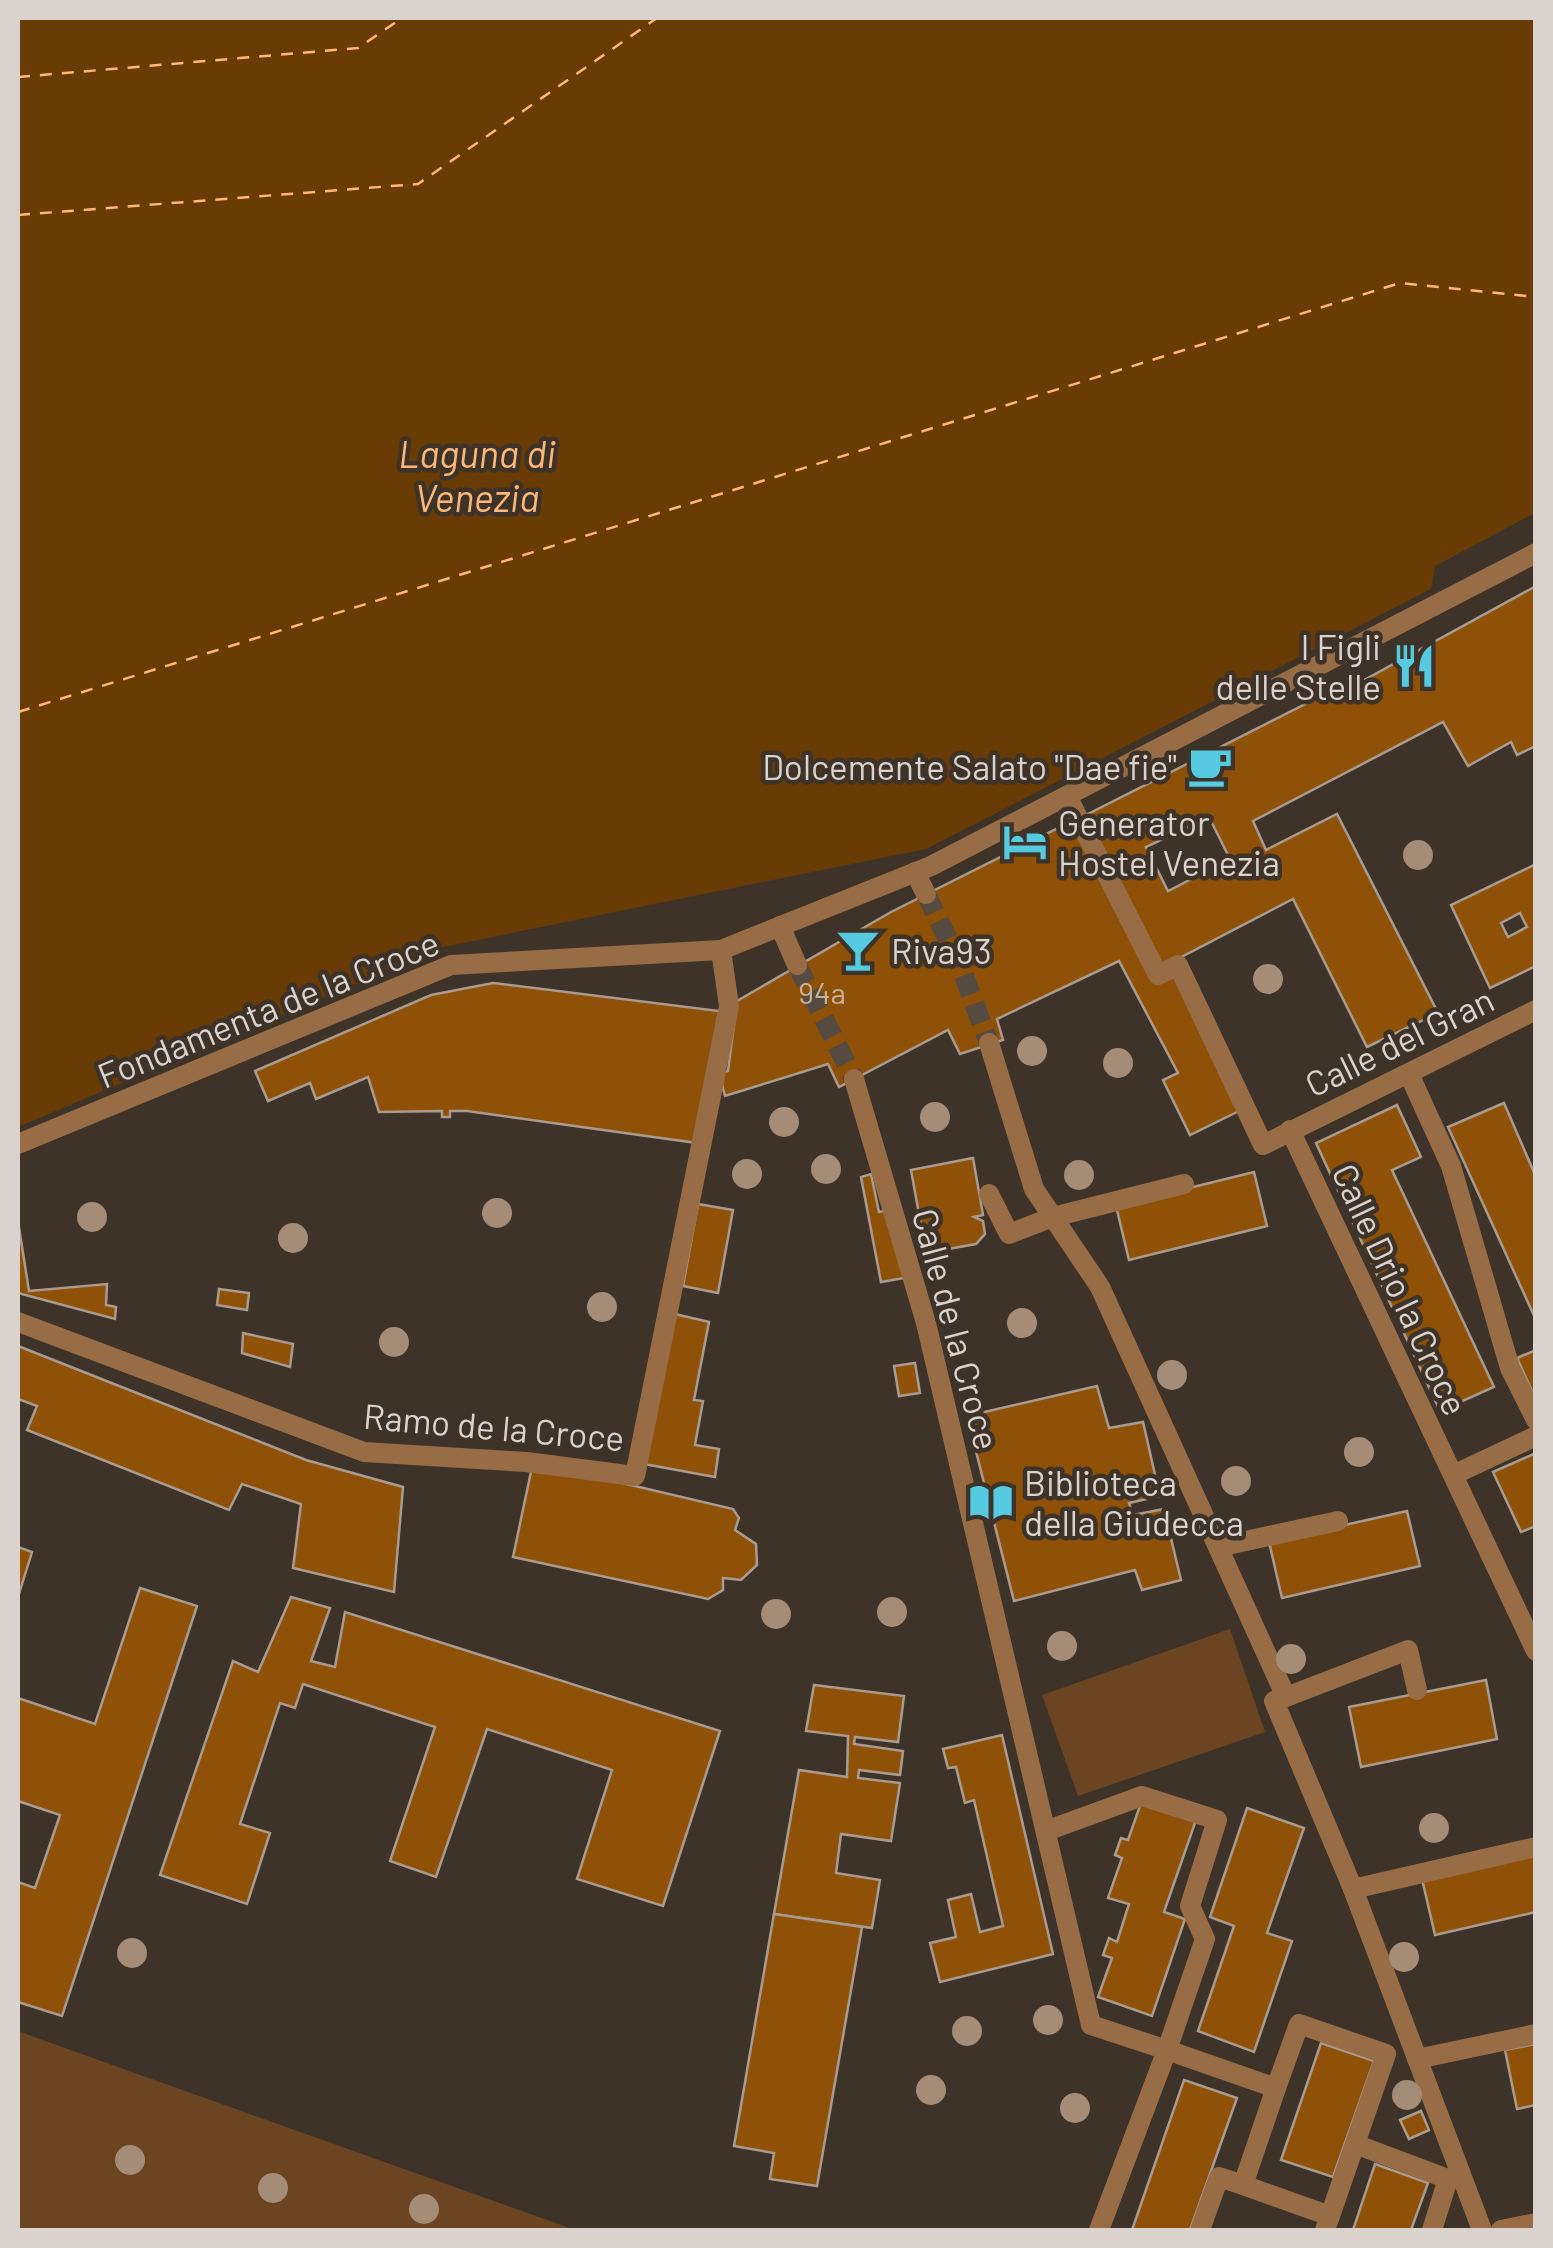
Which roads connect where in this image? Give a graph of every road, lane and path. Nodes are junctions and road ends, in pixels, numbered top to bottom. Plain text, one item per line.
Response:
1 (1536, 553) edge
2 (1066, 796) junction
3 (914, 872) junction
4 (926, 894) tunnel mouth
5 (780, 926) junction
6 (721, 950) junction
7 (797, 965) tunnel mouth
8 (1536, 1010) edge
9 (989, 1044) tunnel mouth
10 (1409, 1074) junction
11 (854, 1080) tunnel mouth
12 (1290, 1130) junction
13 (18, 1144) edge
14 (1184, 1184) dead end
15 (989, 1194) dead end
16 (1053, 1216) junction
17 (18, 1322) edge
18 (1536, 1420) edge
19 (1536, 1436) edge
20 (1453, 1474) junction
21 (1338, 1521) dead end
22 (1218, 1547) junction
23 (1536, 1651) edge
24 (1417, 1690) dead end
25 (1286, 1697) junction
26 (1046, 1831) junction
27 (1536, 1847) edge
28 (1353, 1889) junction
29 (1536, 2034) edge
30 (1166, 2050) junction
31 (1417, 2059) junction
32 (1276, 2088) junction
33 (1355, 2144) junction
34 (1242, 2186) junction
35 (1327, 2223) edge
36 (1536, 2223) edge
37 (1099, 2230) edge
38 (1200, 2230) edge
39 (1432, 2230) edge
40 (1482, 2230) edge
41 (1501, 2230) edge

1 - 2 street, Fondamenta de la Croce
2 - 3 street, Fondamenta de la Croce
2 - 12 street
3 - 4 street
3 - 5 street, Fondamenta de la Croce
5 - 6 street, Fondamenta de la Croce
5 - 7 street
6 - 13 street, Fondamenta de la Croce
6 - 17 street, Ramo de la Croce
8 - 10 street, Calle del Gran
9 - 16 street
10 - 12 street, Calle del Gran
10 - 18 street
11 - 26 street, Calle de la Croce
12 - 20 street, Calle Drio la Croce
14 - 16 street
15 - 16 street
16 - 22 street
19 - 20 street
20 - 23 street, Calle Drio la Croce
21 - 22 street
22 - 25 street
24 - 25 street
25 - 28 street
26 - 30 street, Calle de la Croce
26 - 30 street
27 - 28 street
28 - 31 street
29 - 31 street
30 - 32 street, Calle de la Croce
30 - 37 street
31 - 40 street
32 - 33 street
32 - 34 street
33 - 35 street
33 - 39 street
34 - 35 street
34 - 38 street
36 - 41 street

